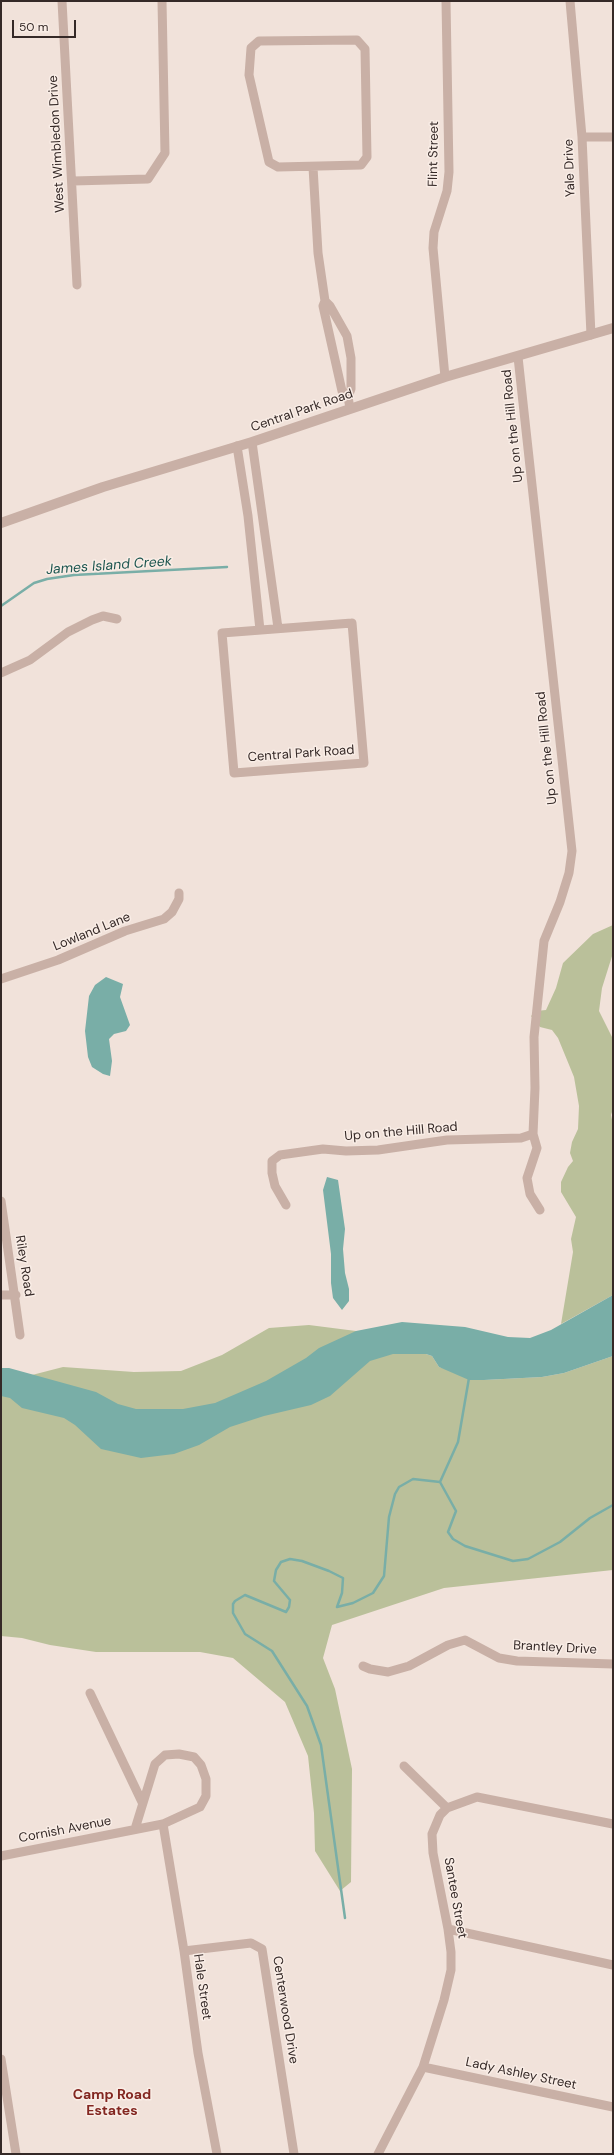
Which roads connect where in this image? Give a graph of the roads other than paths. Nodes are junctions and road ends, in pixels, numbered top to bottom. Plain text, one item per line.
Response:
1 (62, 1) edge
2 (162, 1) edge
3 (446, 1) edge
4 (570, 1) edge
5 (582, 137) junction
6 (613, 137) edge
7 (313, 167) junction
8 (73, 181) junction
9 (77, 285) dead end
10 (325, 301) junction
11 (613, 328) edge
12 (591, 335) junction
13 (518, 356) junction
14 (445, 377) junction
15 (348, 397) junction
16 (350, 408) junction
17 (252, 442) junction
18 (237, 446) junction
19 (1, 523) edge
20 (118, 619) dead end
21 (278, 628) junction
22 (260, 630) junction
23 (1, 673) edge
24 (179, 893) dead end
25 (1, 980) edge
26 (533, 1134) junction
27 (1, 1201) edge
28 (286, 1205) dead end
29 (540, 1210) dead end
30 (1, 1295) edge
31 (16, 1295) junction
32 (20, 1335) dead end
33 (613, 1664) edge
34 (363, 1666) dead end
35 (90, 1692) dead end
36 (404, 1766) dead end
37 (142, 1802) junction
38 (447, 1808) junction
39 (162, 1824) junction
40 (613, 1824) edge
41 (135, 1829) junction
42 (1, 1856) edge
43 (448, 1929) junction
44 (184, 1951) junction
45 (613, 1965) edge
46 (1, 2059) edge
47 (423, 2067) junction
48 (613, 2107) edge
49 (16, 2154) edge
50 (217, 2154) edge
51 (294, 2154) edge
52 (378, 2154) edge

1 - 8 street, West Wimbledon Drive
2 - 8 street
3 - 14 street, Flint Street
4 - 5 street, Yale Drive
5 - 6 street
5 - 12 street, Yale Drive
7 - 7 street
7 - 10 street
8 - 9 street, West Wimbledon Drive
10 - 15 street
10 - 15 street
11 - 12 street, Central Park Road
12 - 13 street, Central Park Road
13 - 14 street, Central Park Road
13 - 26 street, Up on the Hill Road
14 - 16 street, Central Park Road
15 - 16 street
16 - 17 street, Central Park Road
17 - 18 street, Central Park Road
17 - 21 street
18 - 19 street, Central Park Road
18 - 22 street
20 - 23 street
21 - 22 street, Central Park Road
21 - 22 street, Central Park Road
24 - 25 street, Lowland Lane
26 - 28 street, Up on the Hill Road
26 - 29 street, Up on the Hill Road
27 - 31 street, Riley Road
30 - 31 street
31 - 32 street, Riley Road
33 - 34 street, Brantley Drive
35 - 37 street
36 - 38 street
37 - 39 street, Cornish Avenue
37 - 41 street, Cornish Avenue
38 - 40 street
38 - 43 street, Santee Street
39 - 41 street, Cornish Avenue
39 - 44 street, Hale Street
41 - 42 street, Cornish Avenue
43 - 45 street
43 - 47 street, Santee Street
44 - 50 street, Hale Street
44 - 51 street, Centerwood Drive
46 - 49 street
47 - 48 street, Lady Ashley Street
47 - 52 street, Santee Street

